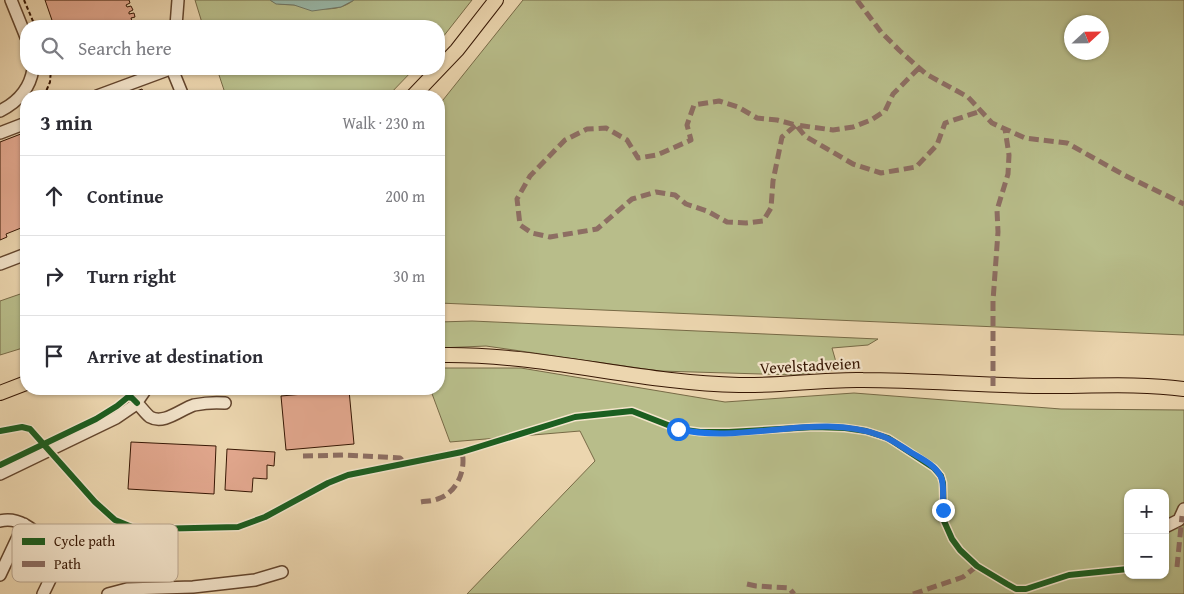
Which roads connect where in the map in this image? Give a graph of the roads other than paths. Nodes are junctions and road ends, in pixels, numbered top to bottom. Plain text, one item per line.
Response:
1 (11, 0) edge
2 (178, 0) edge
3 (496, 0) edge
4 (176, 20) edge
5 (20, 22) edge
6 (445, 63) edge
7 (32, 75) edge
8 (155, 75) edge
9 (173, 75) edge
10 (433, 75) edge
11 (25, 90) edge
12 (113, 90) edge
13 (180, 90) edge
14 (419, 90) edge
15 (20, 97) edge
16 (0, 110) edge
17 (20, 125) edge
18 (0, 133) edge
19 (20, 256) edge
20 (0, 264) edge
21 (445, 355) edge
22 (20, 385) edge
23 (1184, 389) edge
24 (0, 393) edge
25 (142, 395) edge
26 (137, 403) junction
27 (225, 403) dead end
28 (0, 474) edge
29 (1184, 509) edge
30 (0, 521) edge
31 (24, 524) edge
32 (1169, 525) edge
33 (12, 550) edge
34 (282, 572) dead end
35 (0, 575) edge
36 (49, 582) edge
37 (43, 594) edge
38 (108, 594) edge

1 - 5 street
2 - 4 street
3 - 6 main road
7 - 11 street
8 - 12 street
9 - 13 street
10 - 14 main road
15 - 16 street
17 - 18 street
19 - 20 street
21 - 23 main road, Vevelstadveien
22 - 24 main road
25 - 26 street
26 - 27 street
26 - 28 street
29 - 32 street
30 - 31 street
33 - 35 street
34 - 38 street
36 - 37 street

